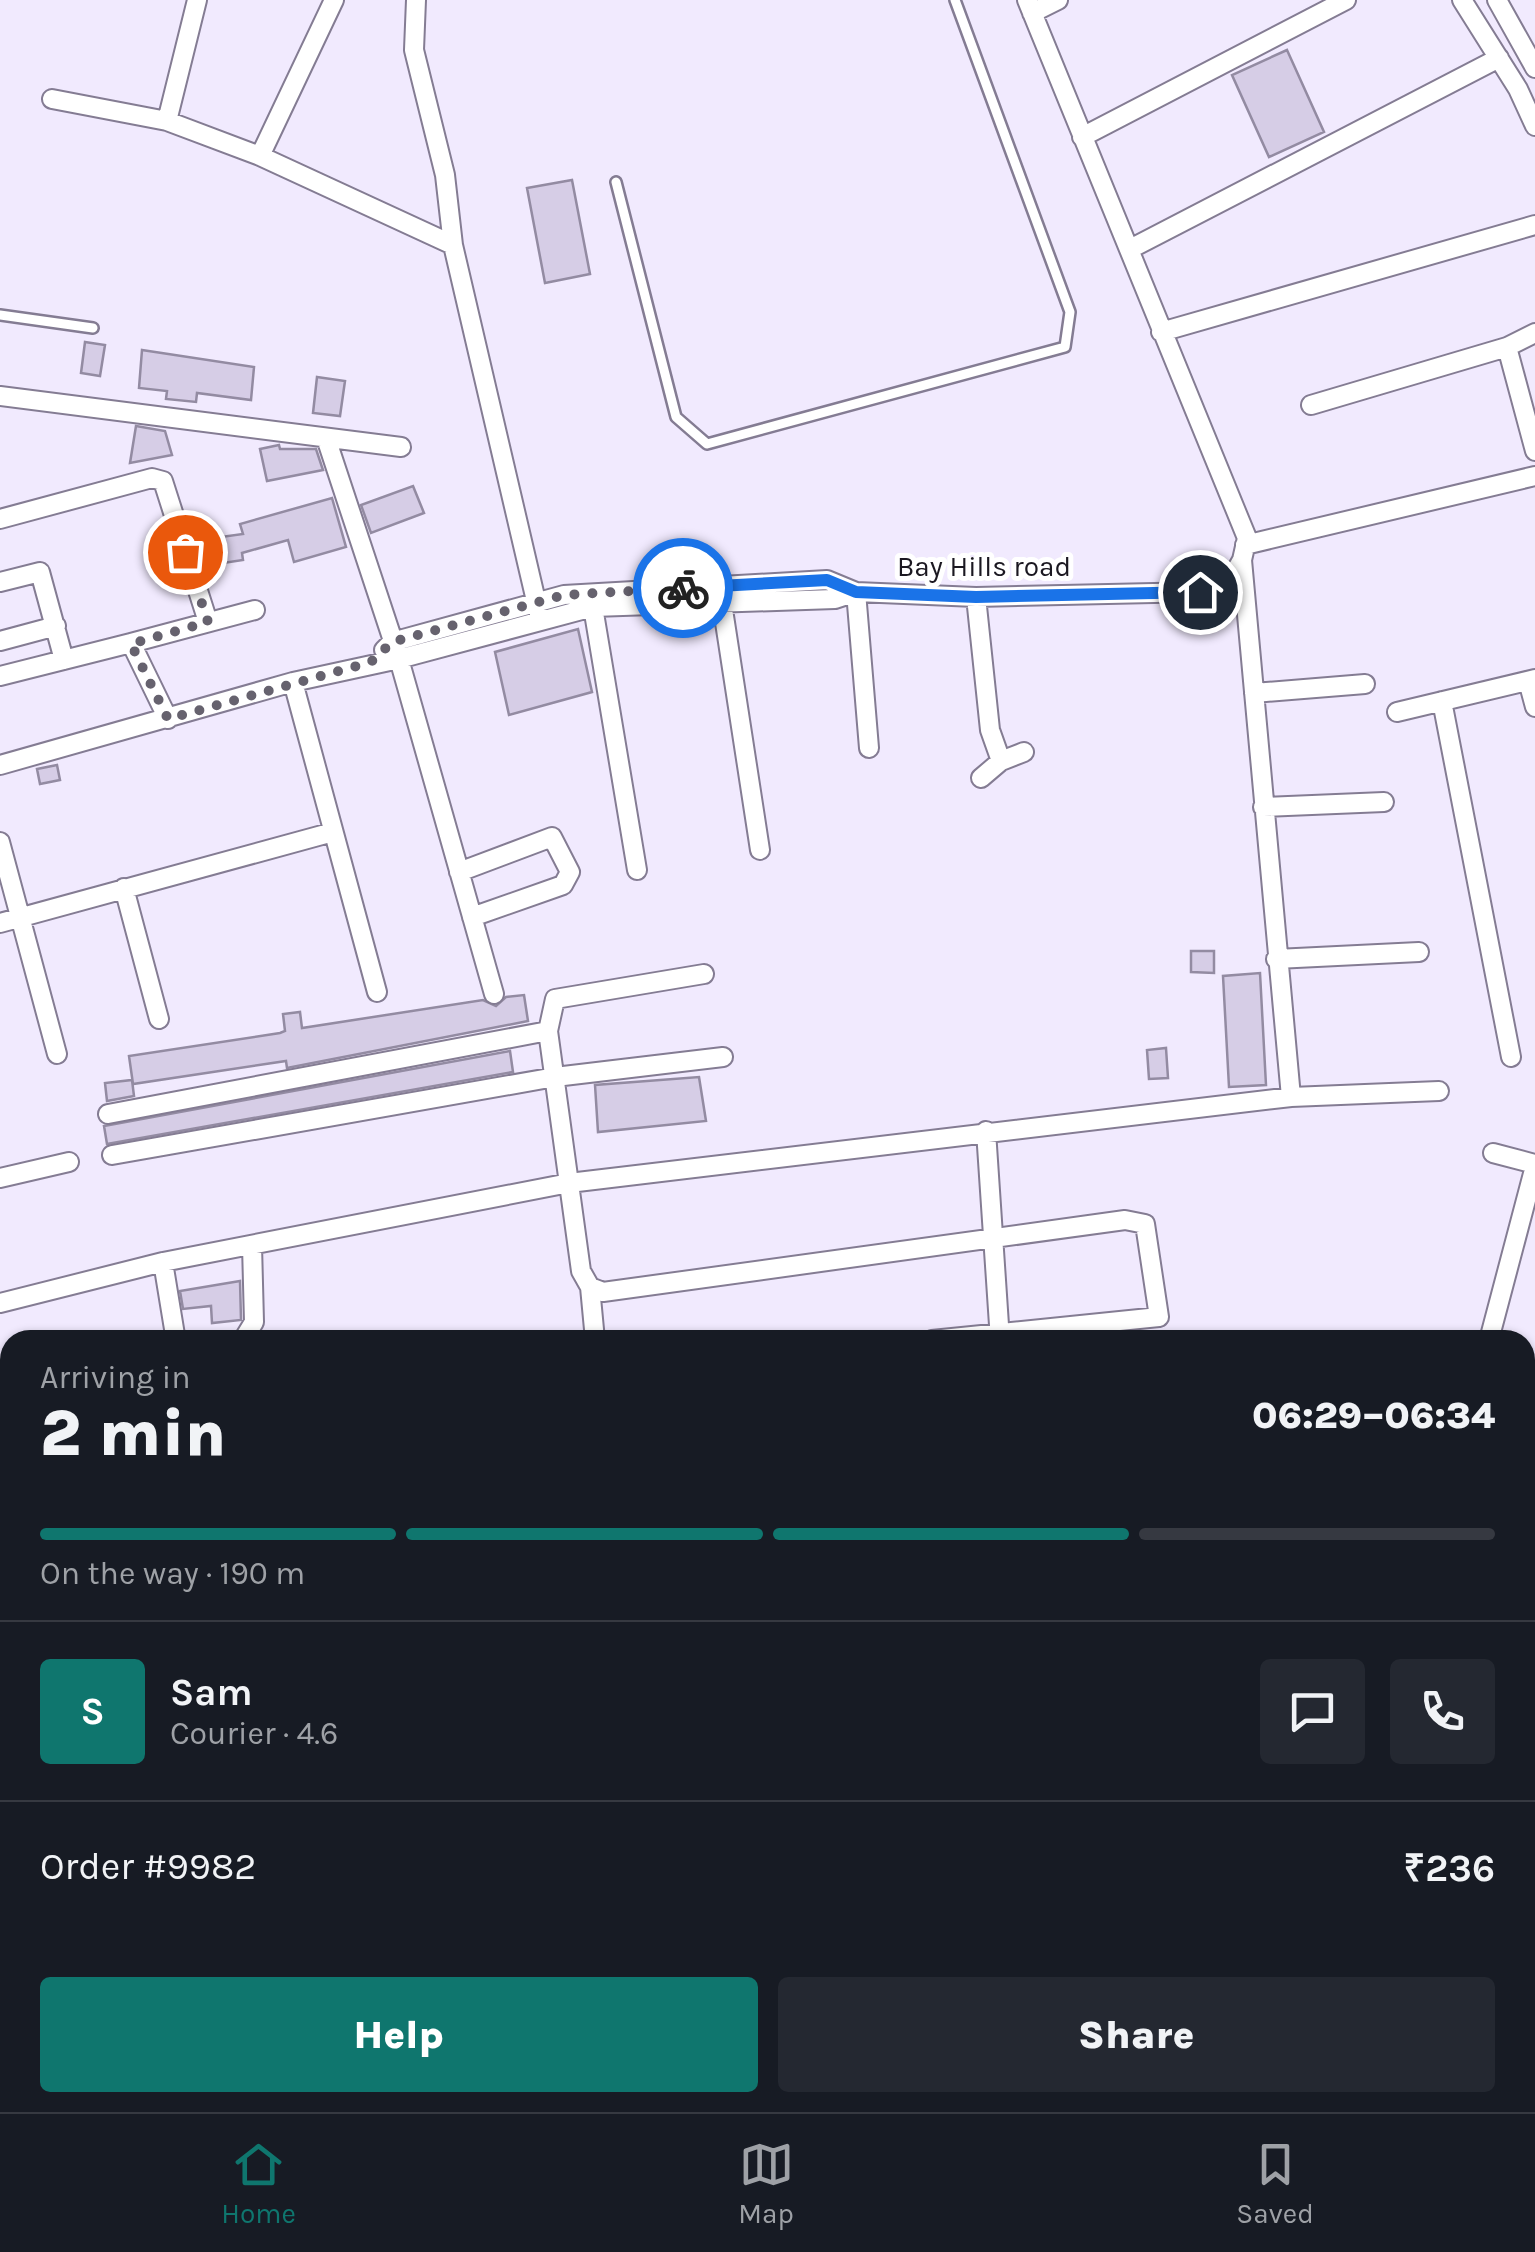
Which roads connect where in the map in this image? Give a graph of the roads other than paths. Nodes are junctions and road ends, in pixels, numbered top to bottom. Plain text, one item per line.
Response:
1 (197, 0) edge
2 (334, 0) edge
3 (416, 0) edge
4 (955, 0) edge
5 (1058, 0) edge
6 (1346, 0) edge
7 (1462, 0) edge
8 (1498, 0) edge
9 (1029, 6) edge
10 (1499, 58) junction
11 (1535, 68) edge
12 (52, 99) dead end
13 (167, 121) junction
14 (1535, 126) edge
15 (1082, 137) junction
16 (260, 156) junction
17 (616, 182) dead end
18 (1535, 226) edge
19 (453, 245) junction
20 (1130, 249) junction
21 (0, 315) edge
22 (93, 328) dead end
23 (1161, 332) junction
24 (1535, 332) edge
25 (1507, 347) junction
26 (0, 396) edge
27 (1311, 405) dead end
28 (326, 438) junction
29 (402, 447) dead end
30 (1535, 451) edge
31 (1535, 476) edge
32 (0, 519) edge
33 (1244, 553) junction
34 (0, 582) edge
35 (856, 592) junction
36 (976, 597) junction
37 (722, 603) junction
38 (592, 606) junction
39 (255, 610) dead end
40 (539, 610) junction
41 (208, 622) junction
42 (56, 626) junction
43 (0, 641) edge
44 (131, 644) junction
45 (396, 651) junction
46 (64, 660) junction
47 (0, 676) edge
48 (1531, 680) edge
49 (293, 682) junction
50 (1366, 684) dead end
51 (1254, 693) junction
52 (1442, 701) junction
53 (1535, 707) edge
54 (1397, 712) dead end
55 (168, 719) junction
56 (869, 748) dead end
57 (1024, 752) dead end
58 (1001, 761) junction
59 (0, 765) edge
60 (981, 778) dead end
61 (1384, 802) dead end
62 (1263, 808) junction
63 (333, 832) junction
64 (0, 842) edge
65 (760, 850) dead end
66 (638, 870) dead end
67 (459, 872) junction
68 (124, 888) junction
69 (472, 916) junction
70 (22, 917) junction
71 (0, 923) edge
72 (1419, 952) dead end
73 (1276, 958) junction
74 (704, 974) dead end
75 (377, 992) dead end
76 (494, 994) dead end
77 (158, 1019) dead end
78 (548, 1031) junction
79 (58, 1054) dead end
80 (724, 1057) dead end
81 (1512, 1058) dead end
82 (554, 1077) junction
83 (1439, 1091) dead end
84 (1291, 1097) junction
85 (108, 1114) dead end
86 (986, 1131) junction
87 (1493, 1154) dead end
88 (112, 1155) dead end
89 (69, 1162) dead end
90 (1535, 1165) edge
91 (0, 1178) edge
92 (568, 1183) junction
93 (996, 1237) junction
94 (252, 1245) junction
95 (163, 1262) junction
96 (590, 1287) junction
97 (0, 1303) edge
98 (174, 1330) edge
99 (249, 1330) edge
100 (594, 1330) edge
101 (1000, 1330) edge
102 (1050, 1330) edge
103 (1492, 1330) edge

1 - 13 street
2 - 16 street
3 - 19 street
4 - 17 lane
5 - 9 street
6 - 15 street
7 - 10 street
8 - 11 street
9 - 15 street
10 - 14 street
10 - 20 street
12 - 13 street
13 - 16 street
15 - 20 street
16 - 19 street
18 - 23 street
19 - 40 street
20 - 23 street
21 - 22 lane
23 - 33 street
24 - 25 street
25 - 27 street
25 - 30 street
26 - 28 street
28 - 29 street
28 - 45 street
31 - 33 street
32 - 41 street
33 - 36 street, Bay Hills road
33 - 51 street
34 - 42 street
35 - 36 street, Bay Hills road
35 - 37 street, Bay Hills road
35 - 40 street
35 - 56 street
36 - 58 street
37 - 38 street, Bay Hills road
37 - 65 street
38 - 40 street, Bay Hills road
38 - 66 street
39 - 41 street
40 - 45 street
41 - 44 street
42 - 43 street
42 - 46 street
44 - 46 street
44 - 55 street
45 - 49 street
45 - 67 street
46 - 47 street
48 - 52 street
48 - 53 street
49 - 55 street
49 - 63 street
50 - 51 street
51 - 62 street
52 - 54 street
52 - 81 street
55 - 59 street
57 - 58 street
58 - 60 street
61 - 62 street
62 - 73 street
63 - 68 street
63 - 75 street
64 - 70 street
67 - 69 street
67 - 69 street
68 - 70 street
68 - 77 street
69 - 76 street
70 - 71 street
70 - 79 street
72 - 73 street
73 - 84 street
74 - 78 street
78 - 82 street
78 - 85 street
80 - 82 street
82 - 88 street
82 - 92 street
83 - 84 street
84 - 86 street
86 - 92 street
86 - 93 street
87 - 90 street
89 - 91 street
90 - 103 street
92 - 94 street
92 - 96 street
93 - 96 street
93 - 101 street
93 - 102 street
94 - 95 street
94 - 99 street
95 - 97 street
95 - 98 street
96 - 100 street

